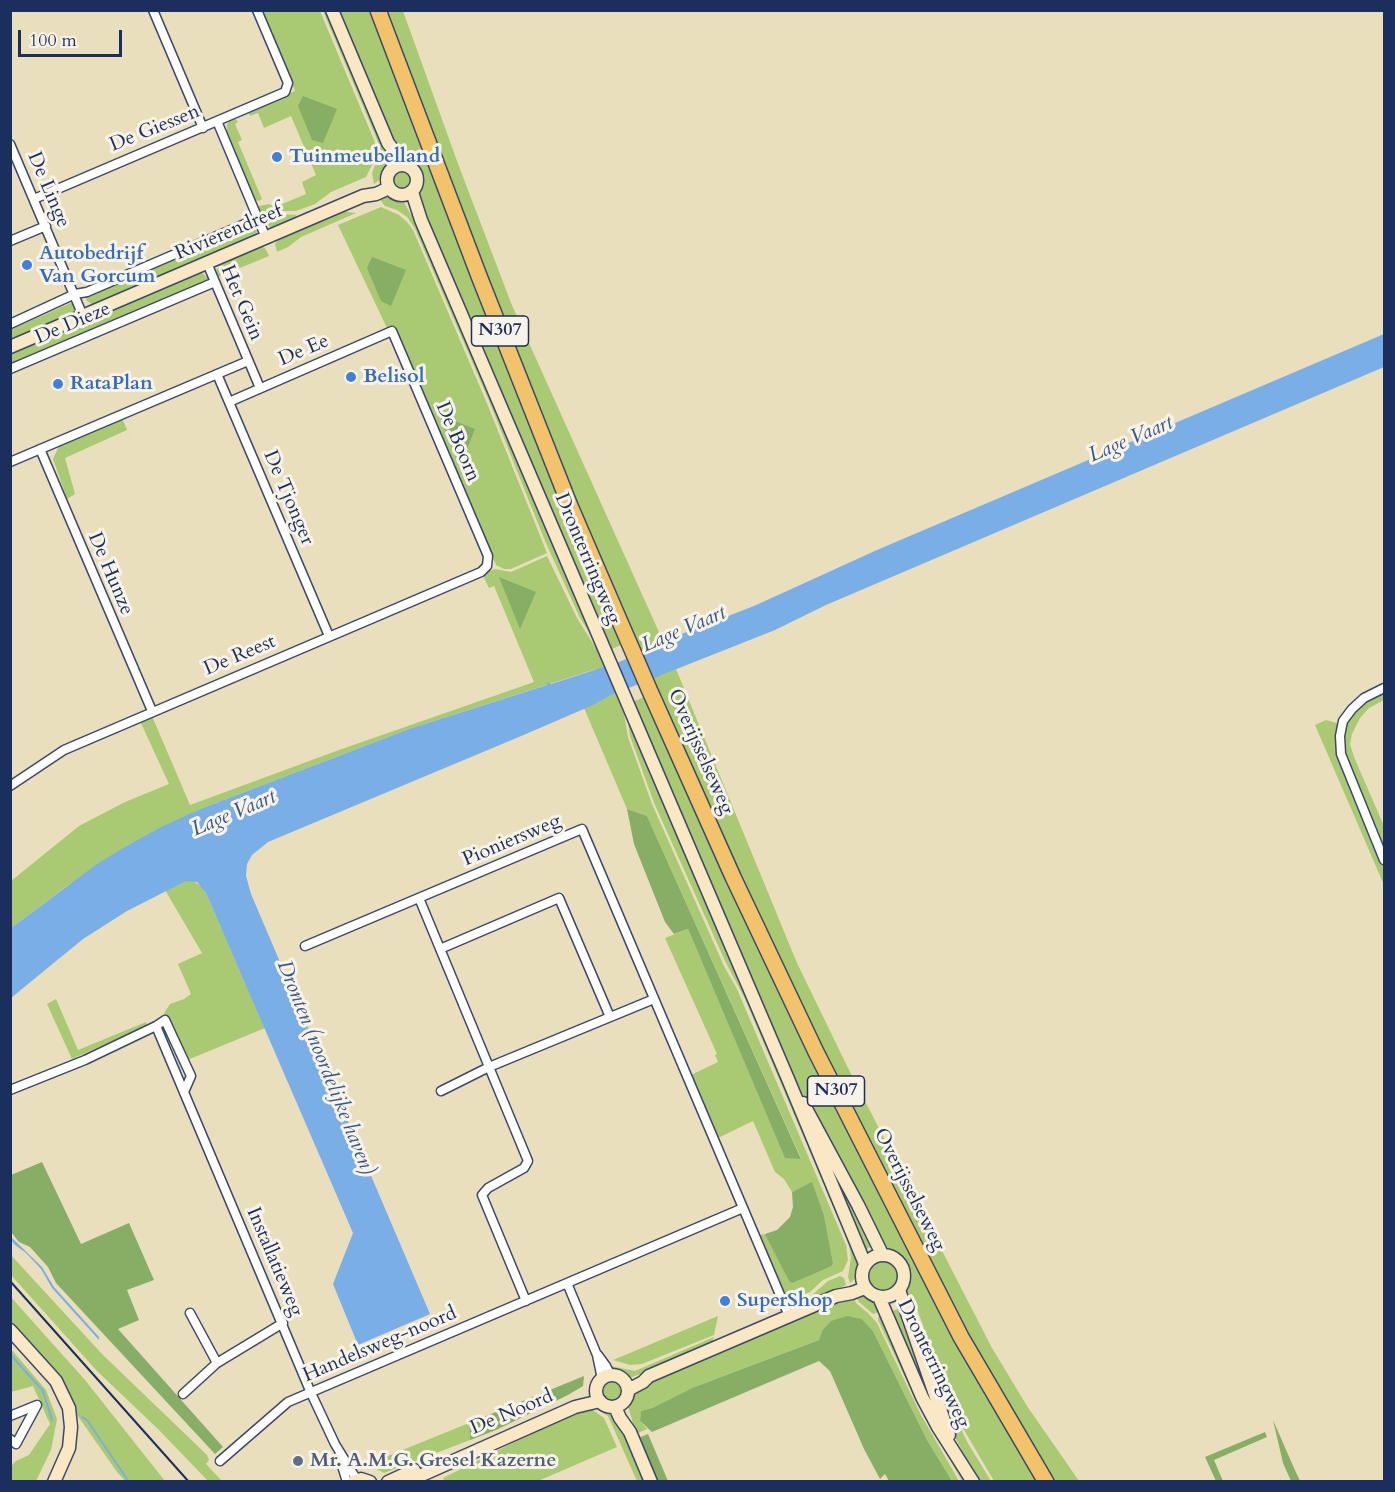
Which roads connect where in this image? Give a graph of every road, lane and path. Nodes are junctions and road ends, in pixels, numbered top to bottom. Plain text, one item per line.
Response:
1 (153, 10) edge
2 (257, 10) edge
3 (332, 10) edge
4 (378, 10) edge
5 (217, 122) junction
6 (203, 128) junction
7 (10, 144) edge
8 (397, 166) junction
9 (388, 185) junction
10 (409, 194) junction
11 (34, 199) junction
12 (258, 221) junction
13 (46, 226) junction
14 (266, 238) junction
15 (10, 241) edge
16 (207, 263) junction
17 (215, 282) junction
18 (75, 294) junction
19 (83, 316) junction
20 (10, 324) edge
21 (392, 332) joint
22 (10, 347) edge
23 (248, 361) junction
24 (10, 369) edge
25 (217, 374) junction
26 (260, 388) junction
27 (229, 402) junction
28 (40, 449) junction
29 (10, 462) edge
30 (487, 566) joint
31 (328, 636) junction
32 (1384, 688) edge
33 (152, 711) junction
34 (10, 786) edge
35 (1384, 860) edge
36 (418, 898) junction
37 (305, 946) dead end
38 (440, 949) junction
39 (654, 999) junction
40 (610, 1017) junction
41 (156, 1026) junction
42 (489, 1067) junction
43 (788, 1079) junction
44 (10, 1090) edge
45 (441, 1091) dead end
46 (184, 1092) junction
47 (743, 1208) junction
48 (882, 1254) junction
49 (865, 1264) junction
50 (567, 1283) junction
51 (863, 1284) junction
52 (898, 1290) junction
53 (879, 1297) junction
54 (526, 1301) junction
55 (190, 1313) dead end
56 (789, 1316) junction
57 (283, 1323) junction
58 (10, 1330) edge
59 (218, 1363) junction
60 (606, 1377) junction
61 (627, 1386) junction
62 (311, 1393) junction
63 (183, 1394) dead end
64 (598, 1397) junction
65 (619, 1405) junction
66 (10, 1416) edge
67 (10, 1439) edge
68 (953, 1448) junction
69 (464, 1455) junction
70 (220, 1461) dead end
71 (353, 1481) edge
72 (54, 1482) edge
73 (370, 1482) edge
74 (388, 1482) edge
75 (406, 1482) edge
76 (651, 1482) edge
77 (973, 1482) edge
78 (1046, 1482) edge

1 - 6 street
2 - 5 street, De Giessen
3 - 8 main road
4 - 78 highway, Overijsselseweg / N307
5 - 6 street, De Giessen
5 - 12 street
6 - 11 street, De Giessen
7 - 11 street, De Linge
8 - 9 main road
8 - 10 main road
9 - 10 main road
9 - 14 main road, Rivierendreef
10 - 43 main road, Dronterringweg
11 - 13 street, De Linge
12 - 14 street
12 - 18 street
13 - 15 street
13 - 18 street, De Linge
14 - 16 main road, Rivierendreef
16 - 17 street, Het Gein
16 - 19 main road, Rivierendreef
17 - 23 street, Het Gein
17 - 24 street, De Dieze
18 - 19 street, De Linge
18 - 20 street
19 - 22 main road, Rivierendreef
21 - 26 street, De Ee
21 - 30 street, De Boorn
23 - 25 street
23 - 26 street, Het Gein
25 - 27 street, De Tjonger
25 - 28 street
26 - 27 street, De Ee
27 - 31 street, De Tjonger
28 - 29 street
28 - 33 street, De Hunze
30 - 31 street, De Reest
31 - 33 street, De Reest
32 - 35 street
33 - 34 street, De Reest
36 - 37 street, Pioniersweg
36 - 38 street
36 - 39 street, Pioniersweg
38 - 40 street
38 - 42 street
39 - 40 street
39 - 47 street, Pioniersweg
40 - 42 street
41 - 44 street
41 - 46 street, Installatieweg
41 - 46 street, Installatieweg
42 - 45 street
42 - 54 street
43 - 48 main road, Dronterringweg
43 - 49 main road, Dronterringweg
46 - 57 street, Installatieweg
47 - 50 street, Handelsweg-noord
47 - 56 street, Pioniersweg
48 - 49 main road
48 - 52 main road
49 - 51 main road
50 - 54 street, Handelsweg-noord
50 - 60 street
51 - 53 main road
51 - 56 main road
52 - 53 main road
52 - 68 main road, Dronterringweg
53 - 68 main road, Dronterringweg
54 - 62 street, Handelsweg-noord
55 - 59 street
56 - 61 main road
57 - 59 street
57 - 62 street, Installatieweg
58 - 72 main road
59 - 63 street
60 - 61 main road
60 - 64 main road
61 - 65 main road
62 - 70 street, Handelsweg-noord
62 - 71 street, Installatieweg
64 - 65 main road
64 - 69 main road, De Noord
65 - 76 main road
66 - 67 street
68 - 77 main road, Dronterringweg
69 - 74 main road, De Noord
69 - 75 main road, De Noord
71 - 73 main road

